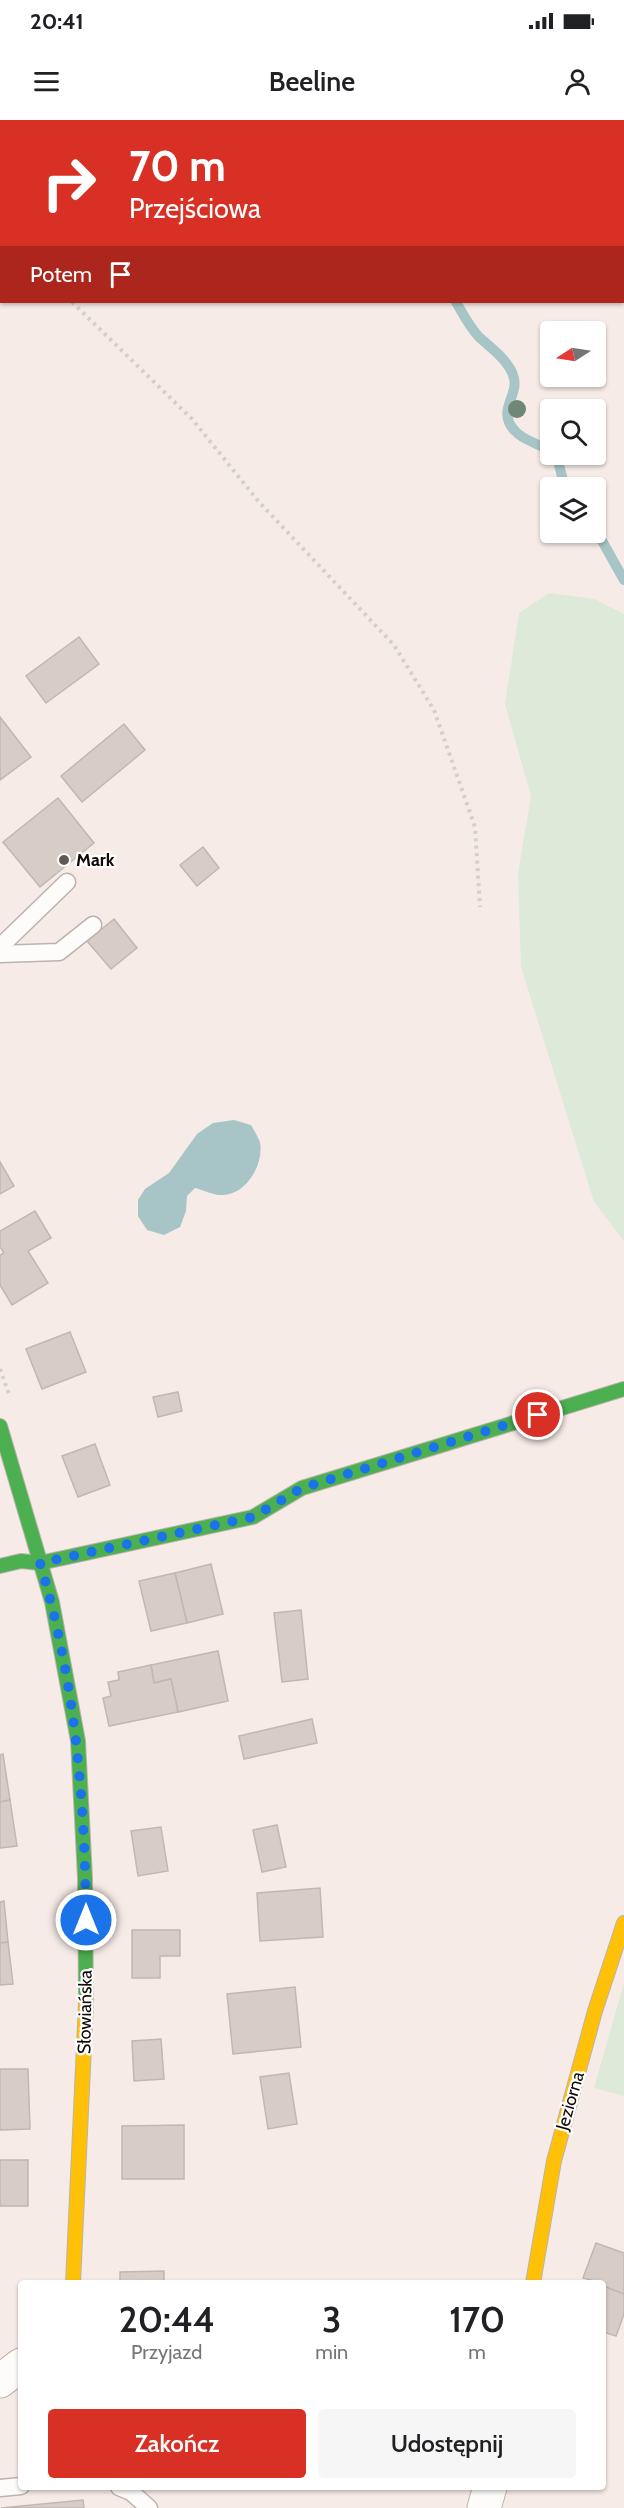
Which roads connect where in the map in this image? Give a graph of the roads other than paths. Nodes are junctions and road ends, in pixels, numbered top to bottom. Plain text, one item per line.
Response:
1 (67, 882) dead end
2 (93, 925) dead end
3 (0, 947) edge
4 (0, 954) edge
5 (624, 1389) edge
6 (0, 1426) edge
7 (40, 1563) junction
8 (0, 1566) edge
9 (624, 1923) edge
10 (73, 2280) edge
11 (534, 2280) edge
12 (18, 2367) edge
13 (0, 2381) edge
14 (18, 2486) edge
15 (0, 2488) edge
16 (126, 2490) edge
17 (489, 2490) edge
18 (149, 2508) edge
19 (484, 2508) edge

1 - 3 lane
2 - 4 lane
5 - 7 street
6 - 7 street, Słowiańska
7 - 8 street
7 - 10 street, Słowiańska
9 - 11 street, Jeziorna
12 - 13 street
14 - 15 lane
16 - 18 lane
17 - 19 street

